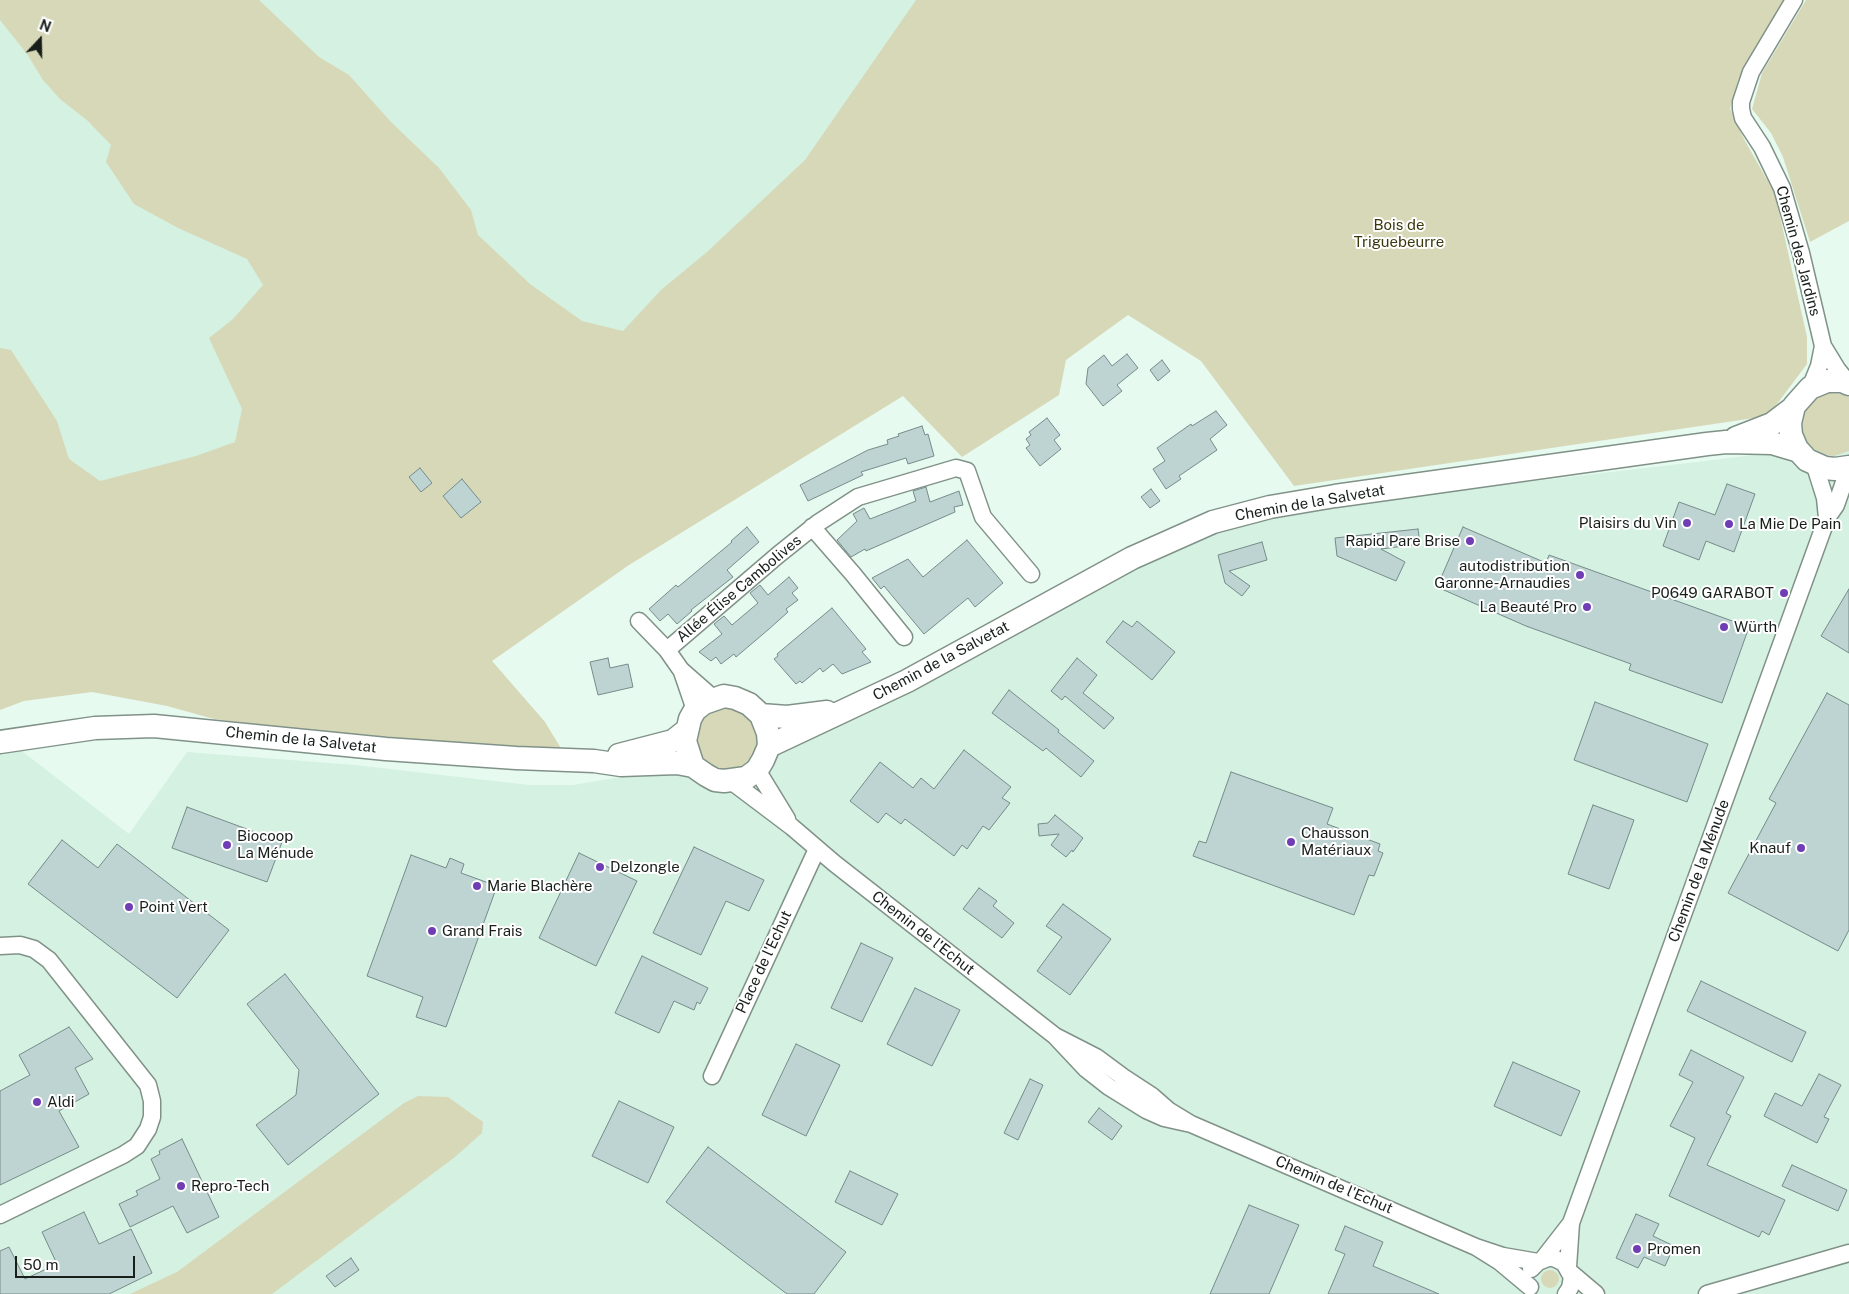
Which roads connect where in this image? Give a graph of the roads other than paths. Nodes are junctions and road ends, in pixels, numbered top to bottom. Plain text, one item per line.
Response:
1 (1794, 0) edge
2 (1823, 346) junction
3 (1849, 384) edge
4 (1810, 388) junction
5 (1793, 408) junction
6 (1726, 442) junction
7 (1806, 458) junction
8 (1849, 467) edge
9 (1849, 472) edge
10 (1827, 518) junction
11 (812, 528) junction
12 (1031, 574) dead end
13 (639, 621) dead end
14 (904, 637) dead end
15 (667, 650) junction
16 (681, 670) junction
17 (714, 699) junction
18 (848, 710) junction
19 (761, 715) junction
20 (691, 720) junction
21 (4, 741) edge
22 (769, 746) junction
23 (594, 760) junction
24 (693, 766) junction
25 (757, 770) junction
26 (731, 781) junction
27 (792, 827) junction
28 (817, 849) junction
29 (0, 946) edge
30 (712, 1076) dead end
31 (0, 1216) edge
32 (1571, 1223) junction
33 (1476, 1247) junction
34 (1849, 1253) edge
35 (1540, 1260) junction
36 (1569, 1269) junction
37 (1532, 1292) edge
38 (1566, 1294) edge
39 (1596, 1294) edge
40 (1707, 1294) edge

1 - 2 street, Chemin des Jardins
2 - 3 street, Chemin des Jardins
2 - 4 street, Chemin des Jardins
3 - 4 main road
4 - 5 main road, Chemin de la Salvetat
5 - 6 main road, Chemin de la Salvetat
5 - 7 main road
6 - 7 main road, Chemin de la Salvetat
6 - 18 main road, Chemin de la Salvetat
7 - 8 main road, Chemin de la Salvetat
7 - 10 street, Chemin de la Ménude
9 - 10 street, Chemin de la Ménude
10 - 32 street, Chemin de la Ménude
11 - 12 street, Allée Élise Cambolives
11 - 14 street, Allée Élise Cambolives
11 - 15 street, Allée Élise Cambolives
13 - 15 street, Allée Élise Cambolives
15 - 16 street, Allée Élise Cambolives
16 - 17 street, Allée Élise Cambolives
16 - 20 street, Allée Élise Cambolives
17 - 19 main road
17 - 20 main road, Chemin de la Salvetat
18 - 19 main road, Chemin de la Salvetat
18 - 22 main road, Chemin de la Salvetat
19 - 22 main road
20 - 23 main road, Chemin de la Salvetat
20 - 24 main road
21 - 23 main road, Chemin de la Salvetat
22 - 25 main road
23 - 24 main road, Chemin de la Salvetat
24 - 26 main road, Chemin de la Salvetat
25 - 26 main road
25 - 27 street, Chemin de l'Echut
26 - 27 street, Chemin de l'Echut
27 - 28 street, Chemin de l'Echut
28 - 30 street, Place de l'Echut
28 - 33 street, Chemin de l'Echut
29 - 31 street
32 - 35 street, Chemin de la Ménude
32 - 36 street, Chemin de la Ménude
33 - 35 street, Chemin de l'Echut
33 - 37 street, Chemin de l'Echut
34 - 40 street
35 - 36 street, Chemin de l'Echut
35 - 37 street, Chemin de la Ménude
36 - 38 street, Chemin de la Ménude
36 - 39 street

